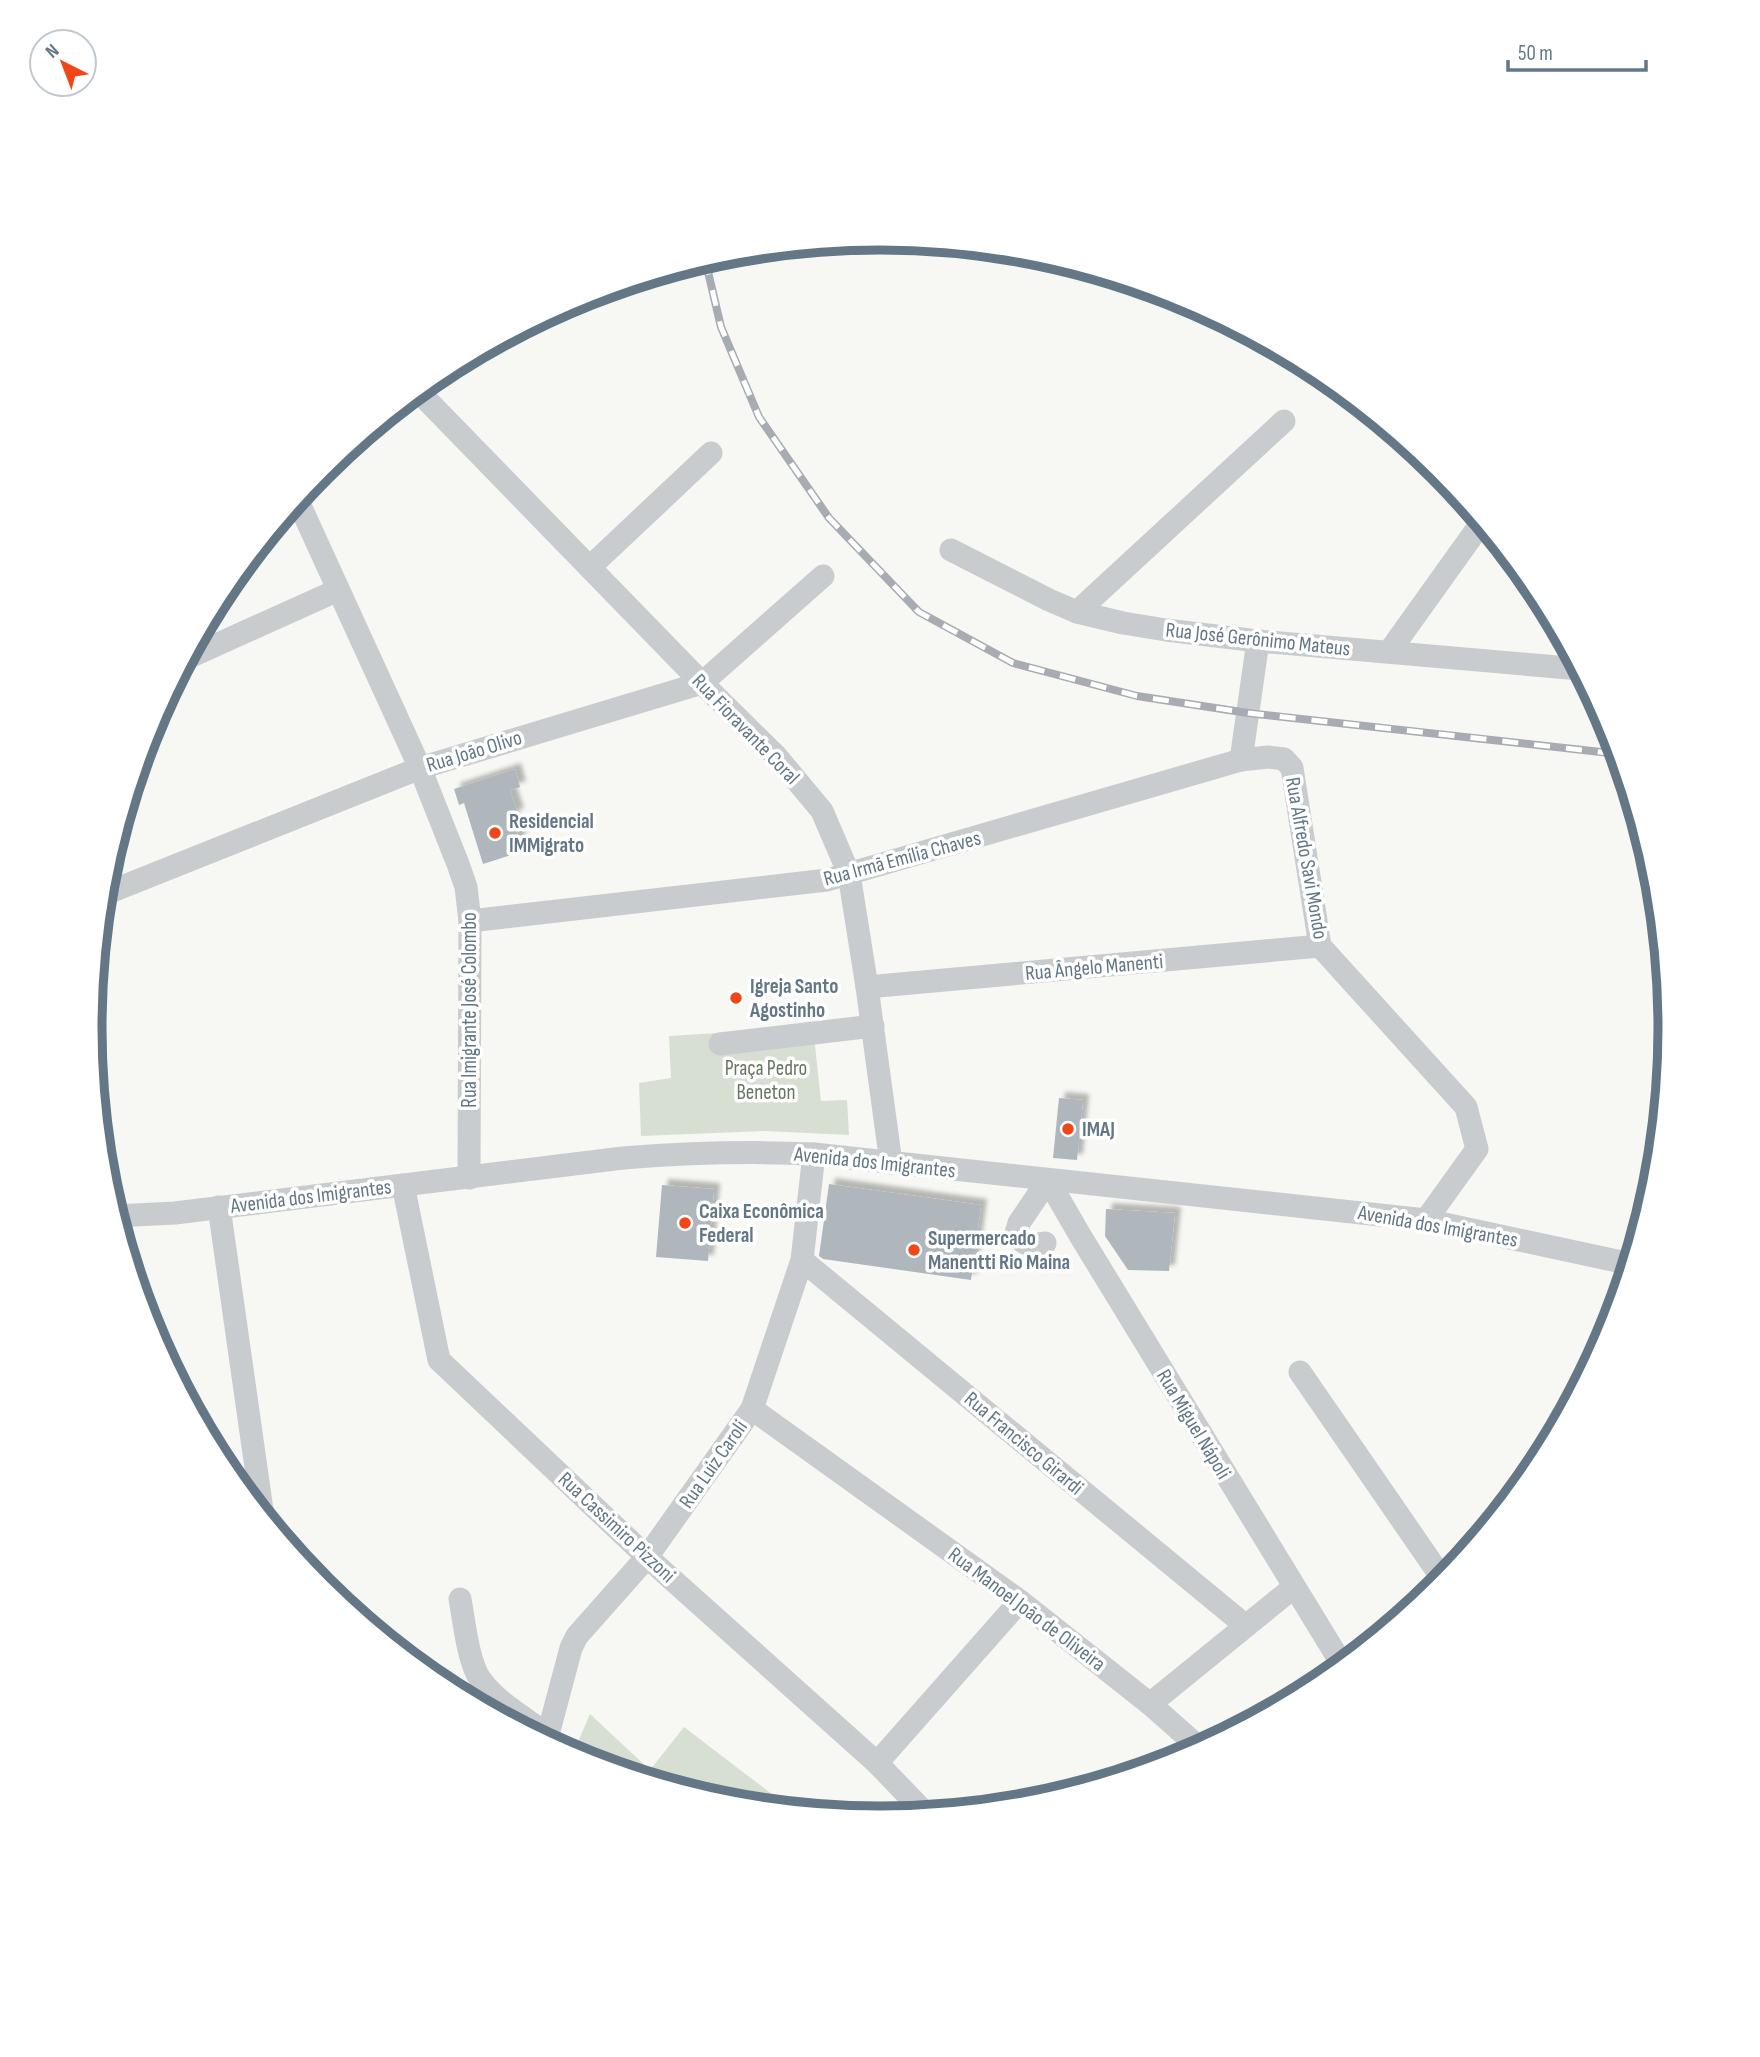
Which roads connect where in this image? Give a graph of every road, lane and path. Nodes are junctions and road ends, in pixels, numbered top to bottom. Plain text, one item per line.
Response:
1 (424, 398) edge
2 (1284, 421) dead end
3 (711, 453) dead end
4 (301, 508) edge
5 (1477, 529) edge
6 (951, 550) dead end
7 (590, 566) junction
8 (822, 576) dead end
9 (338, 590) junction
10 (1077, 612) junction
11 (1258, 641) junction
12 (1389, 652) junction
13 (199, 653) edge
14 (1570, 668) edge
15 (702, 683) junction
16 (1241, 761) junction
17 (420, 768) junction
18 (849, 874) junction
19 (114, 890) edge
20 (470, 920) junction
21 (1321, 946) junction
22 (867, 987) junction
23 (873, 1026) junction
24 (720, 1044) dead end
25 (814, 1154) junction
26 (891, 1163) junction
27 (469, 1178) junction
28 (1048, 1180) junction
29 (403, 1185) junction
30 (219, 1207) junction
31 (124, 1215) edge
32 (1426, 1220) junction
33 (1045, 1243) dead end
34 (802, 1260) junction
35 (1622, 1262) edge
36 (1300, 1371) dead end
37 (752, 1409) junction
38 (261, 1500) edge
39 (648, 1557) junction
40 (1437, 1571) edge
41 (1294, 1587) junction
42 (460, 1599) dead end
43 (1020, 1601) junction
44 (1246, 1626) junction
45 (1338, 1658) edge
46 (1150, 1704) junction
47 (528, 1723) edge
48 (549, 1733) edge
49 (1192, 1741) edge
50 (877, 1763) junction
51 (918, 1806) edge

1 - 7 street, Rua Fioravante Coral
2 - 10 street
3 - 7 street
4 - 9 street, Rua Imigrante José Colombo
5 - 12 street
6 - 10 street, Rua José Gerônimo Mateus
7 - 15 street, Rua Fioravante Coral
8 - 15 street, Rua João Olivo
9 - 13 street
9 - 17 street, Rua Imigrante José Colombo
10 - 11 street, Rua José Gerônimo Mateus
11 - 12 street, Rua José Gerônimo Mateus
11 - 16 street
12 - 14 street, Rua José Gerônimo Mateus
15 - 17 street, Rua João Olivo
15 - 18 street, Rua Fioravante Coral
16 - 18 street, Rua Irmã Emília Chaves
16 - 21 street, Rua Alfredo Savi Mondo
17 - 19 street, Rua João Olivo
17 - 20 street, Rua Imigrante José Colombo
18 - 20 street, Rua Irmã Emília Chaves
18 - 22 street, Rua Fioravante Coral
20 - 27 street, Rua Imigrante José Colombo
21 - 22 street, Rua Ângelo Manenti
21 - 32 street, Rua Alfredo Savi Mondo
22 - 23 street, Rua Fioravante Coral
23 - 24 street
23 - 26 street, Rua Fioravante Coral
25 - 26 street, Avenida dos Imigrantes
25 - 27 street, Avenida dos Imigrantes
25 - 34 street, Rua Luiz Caroli
26 - 28 street, Avenida dos Imigrantes
27 - 29 street, Avenida dos Imigrantes
28 - 32 street, Avenida dos Imigrantes
28 - 33 street
28 - 41 street, Rua Miguel Nápoli
29 - 30 street, Avenida dos Imigrantes
29 - 39 street, Rua Cassimiro Pizzoni
30 - 31 street, Avenida dos Imigrantes
30 - 38 street
32 - 35 street, Avenida dos Imigrantes
34 - 37 street, Rua Luiz Caroli
34 - 44 street, Rua Francisco Girardi
36 - 40 street
37 - 39 street, Rua Luiz Caroli
37 - 43 street, Rua Manoel João de Oliveira
39 - 48 street, Rua Luiz Caroli
39 - 50 street, Rua Cassimiro Pizzoni
41 - 44 street
41 - 45 street, Rua Miguel Nápoli
42 - 47 street
43 - 46 street, Rua Manoel João de Oliveira
43 - 50 street
44 - 46 street
46 - 49 street, Rua Manoel João de Oliveira
50 - 51 street, Rua Cassimiro Pizzoni

